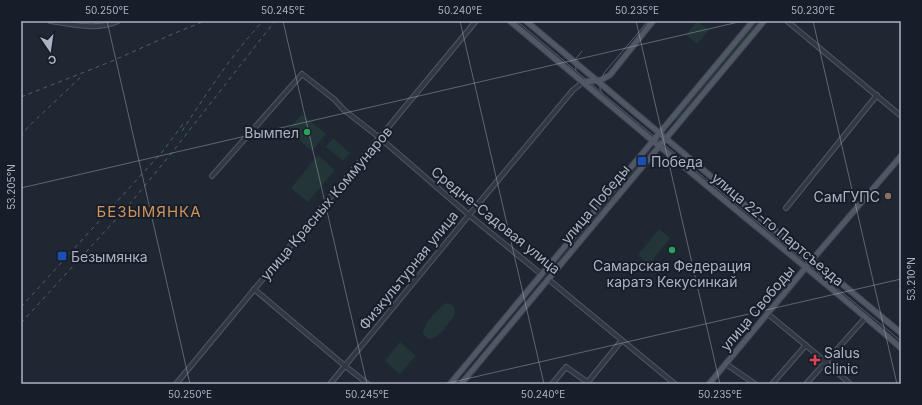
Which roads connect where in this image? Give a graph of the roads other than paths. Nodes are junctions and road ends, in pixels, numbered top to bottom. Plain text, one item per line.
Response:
1 (50, 21) edge
2 (118, 21) edge
3 (476, 21) edge
4 (510, 21) edge
5 (526, 21) edge
6 (653, 21) edge
7 (752, 21) edge
8 (764, 21) edge
9 (787, 21) edge
10 (56, 22) edge
11 (596, 80) junction
12 (583, 82) junction
13 (877, 96) junction
14 (674, 116) junction
15 (901, 116) edge
16 (680, 120) junction
17 (659, 133) junction
18 (380, 138) junction
19 (665, 138) junction
20 (653, 141) junction
21 (659, 146) junction
22 (901, 156) edge
23 (639, 157) junction
24 (646, 162) junction
25 (212, 176) dead end
26 (786, 208) dead end
27 (468, 215) junction
28 (812, 260) junction
29 (806, 268) junction
30 (541, 274) junction
31 (548, 279) junction
32 (254, 289) junction
33 (768, 314) junction
34 (866, 317) junction
35 (901, 333) edge
36 (622, 340) junction
37 (806, 345) junction
38 (901, 348) edge
39 (826, 362) junction
40 (726, 364) junction
41 (345, 366) junction
42 (589, 383) edge
43 (176, 384) edge
44 (330, 384) edge
45 (368, 384) edge
46 (450, 384) edge
47 (461, 384) edge
48 (552, 384) edge
49 (675, 384) edge
50 (709, 384) edge
51 (755, 384) edge
52 (772, 384) edge
53 (806, 384) edge
54 (850, 384) edge

1 - 10 street
2 - 10 street
3 - 18 street, улица Красных Коммунаров
4 - 12 main road, улица 22-го Партсъезда
5 - 11 main road, улица 22-го Партсъезда
6 - 11 main road
7 - 14 main road, улица Победы
8 - 16 main road, улица Победы
9 - 13 street
11 - 12 main road
11 - 17 main road, улица 22-го Партсъезда
12 - 20 main road, улица 22-го Партсъезда
12 - 27 street, Физкультурная улица
13 - 15 street
13 - 26 street
14 - 16 main road
14 - 17 main road, улица Победы
16 - 19 main road, улица Победы
17 - 19 main road, улица 22-го Партсъезда
17 - 20 main road, улица Победы
18 - 25 street, Средне-Садовая улица
18 - 27 street, Средне-Садовая улица
18 - 32 street, улица Красных Коммунаров
19 - 21 main road, улица Победы
19 - 28 main road, улица 22-го Партсъезда
20 - 21 main road, улица 22-го Партсъезда
20 - 23 main road, улица Победы
21 - 24 main road, улица Победы
21 - 29 main road, улица 22-го Партсъезда
22 - 28 main road, улица Свободы
23 - 24 main road
23 - 30 main road, улица Победы
24 - 31 main road, улица Победы
27 - 30 street, Средне-Садовая улица
27 - 41 street, Физкультурная улица
28 - 29 main road, улица Свободы
28 - 35 main road, улица 22-го Партсъезда
29 - 33 main road, улица Свободы
29 - 34 main road, улица 22-го Партсъезда
30 - 31 main road, Средне-Садовая улица
30 - 46 main road, улица Победы
31 - 36 street, Средне-Садовая улица
31 - 47 main road, улица Победы
32 - 41 street
32 - 43 street, улица Красных Коммунаров
33 - 37 street
33 - 40 main road, улица Свободы
34 - 38 main road, улица 22-го Партсъезда
34 - 39 street
36 - 42 street
36 - 49 street, Средне-Садовая улица
37 - 39 street
37 - 52 street
39 - 53 street
39 - 54 street
40 - 50 main road, улица Свободы
40 - 51 street
41 - 44 street, Физкультурная улица
41 - 45 street
42 - 48 street

